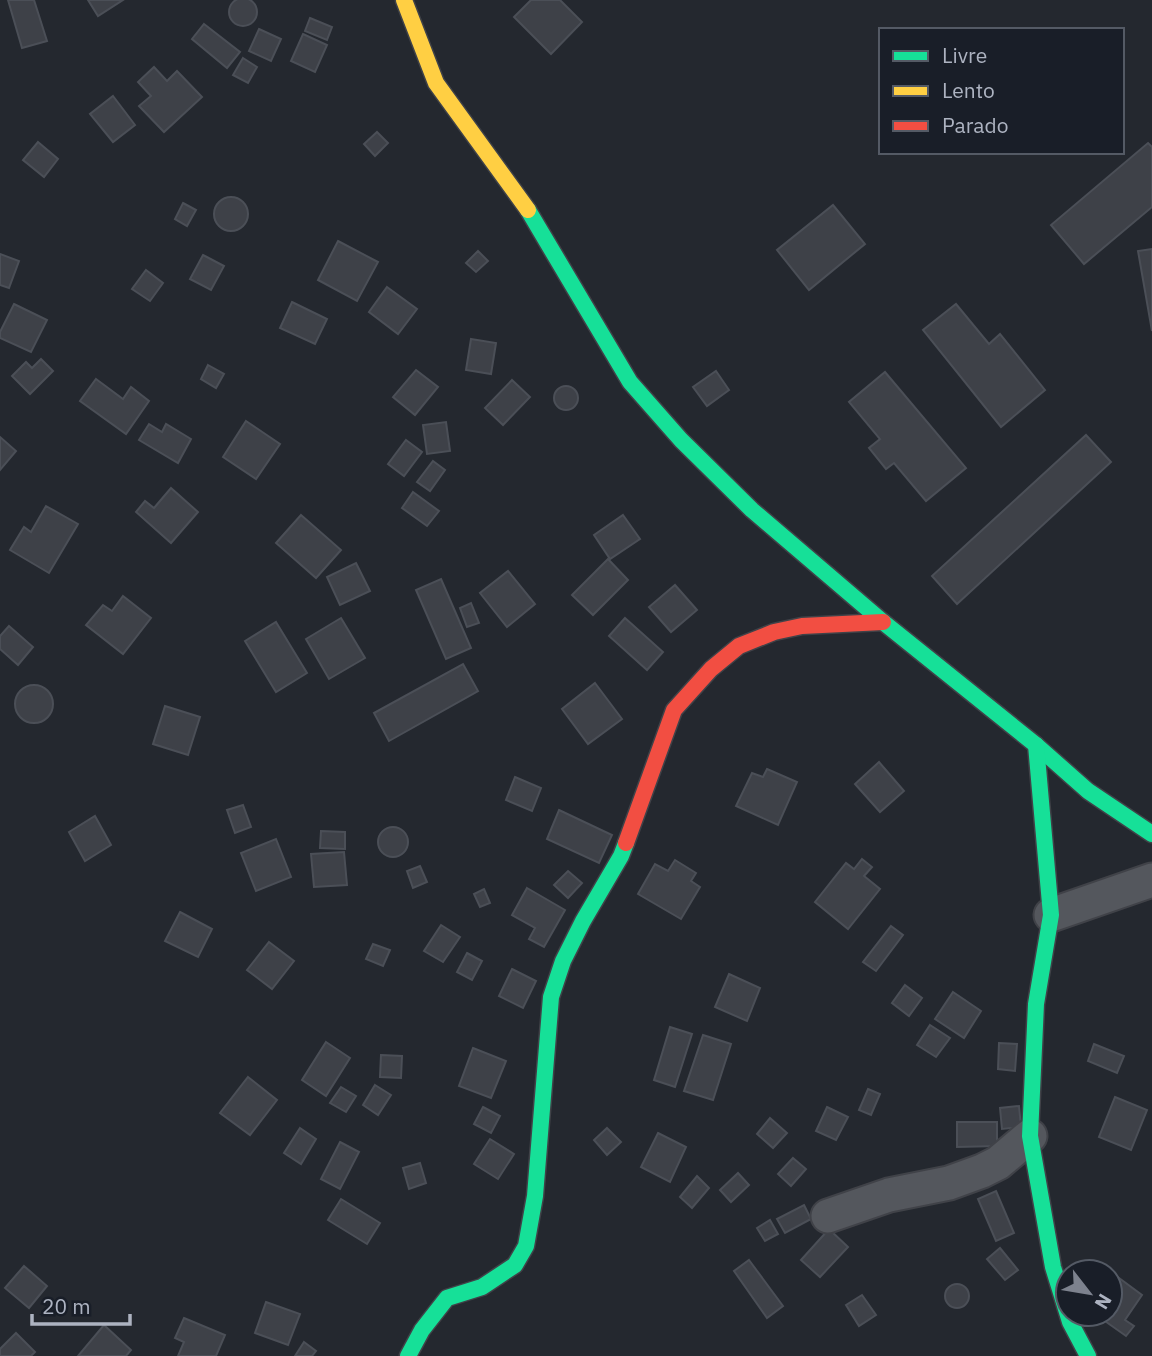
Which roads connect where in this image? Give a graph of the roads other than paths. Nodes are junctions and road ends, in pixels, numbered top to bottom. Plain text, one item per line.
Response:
1 (404, 0) edge
2 (883, 622) junction
3 (1037, 745) junction
4 (1152, 834) edge
5 (1152, 880) edge
6 (1051, 915) junction
7 (1030, 1136) junction
8 (828, 1216) dead end
9 (408, 1356) edge
10 (1088, 1356) edge

1 - 2 street
2 - 3 street
2 - 9 street
3 - 4 street
3 - 6 street
5 - 6 street
6 - 7 street
7 - 8 street
7 - 10 street

